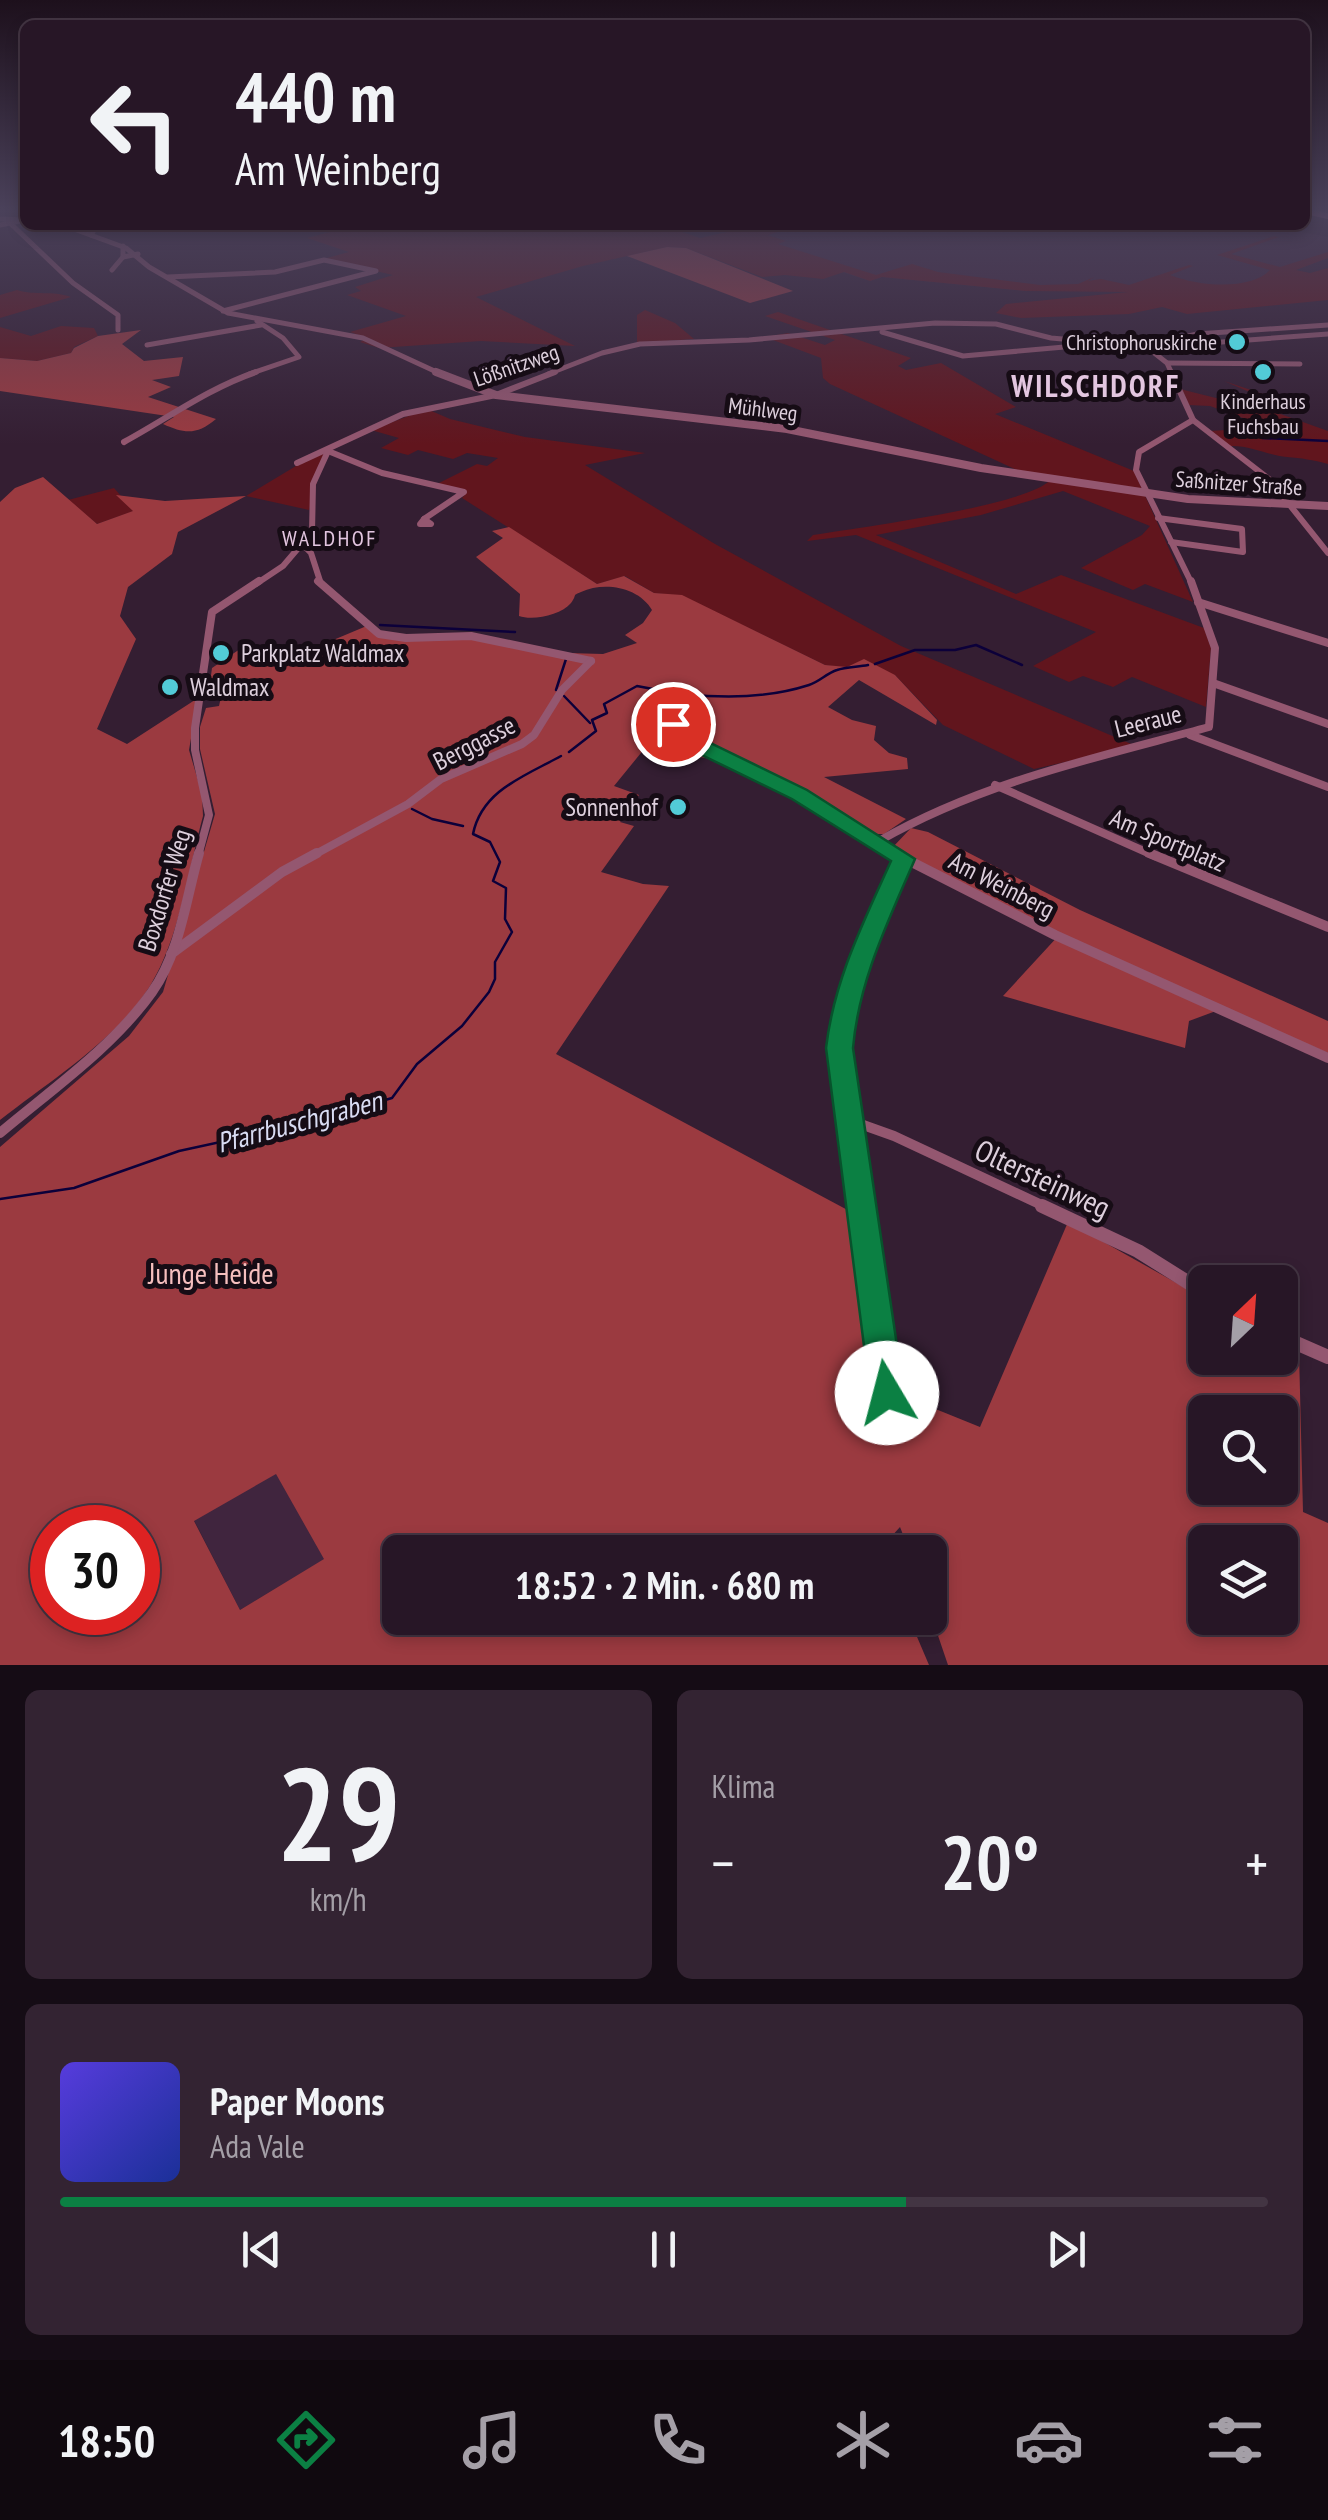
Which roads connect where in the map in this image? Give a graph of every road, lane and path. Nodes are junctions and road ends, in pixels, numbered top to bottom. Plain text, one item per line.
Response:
1 (81, 289) edge
2 (187, 289) edge
3 (311, 289) edge
4 (224, 311) junction
5 (259, 323) junction
6 (1328, 325) edge
7 (118, 330) dead end
8 (876, 330) junction
9 (1288, 331) junction
10 (1328, 334) edge
11 (1147, 337) junction
12 (1058, 338) junction
13 (1170, 338) junction
14 (1297, 338) junction
15 (1078, 340) junction
16 (1110, 344) junction
17 (147, 345) dead end
18 (1149, 345) junction
19 (1071, 348) junction
20 (1167, 364) junction
21 (1300, 364) dead end
22 (1181, 365) junction
23 (1170, 374) junction
24 (496, 395) junction
25 (1193, 420) junction
26 (124, 442) dead end
27 (328, 451) junction
28 (297, 463) dead end
29 (1147, 493) junction
30 (1290, 505) junction
31 (1328, 508) edge
32 (1158, 518) junction
33 (424, 519) dead end
34 (1171, 542) junction
35 (303, 545) junction
36 (1328, 553) edge
37 (1198, 602) junction
38 (1328, 644) edge
39 (1213, 683) junction
40 (673, 724) dead end
41 (1328, 724) edge
42 (1190, 735) junction
43 (995, 786) junction
44 (1328, 787) edge
45 (879, 841) junction
46 (903, 859) junction
47 (1328, 927) edge
48 (171, 954) junction
49 (1328, 1058) edge
50 (852, 1121) junction
51 (0, 1133) edge
52 (1188, 1282) edge
53 (1298, 1344) edge
54 (1328, 1356) edge
55 (890, 1421) dead end

1 - 7 street
2 - 4 street, Mühlweg
3 - 4 street
4 - 5 street, Mühlweg
5 - 17 street
5 - 24 street, Mühlweg
5 - 26 street
6 - 9 street
8 - 12 street, Lößnitzweg
8 - 19 street
8 - 24 street, Lößnitzweg
9 - 13 street
9 - 14 street
10 - 14 street
11 - 13 street
11 - 15 street
11 - 18 street
12 - 15 street, Lößnitzweg
12 - 19 street
13 - 18 street
14 - 18 street
15 - 16 street
16 - 18 street
16 - 19 street
18 - 20 street
20 - 22 street
20 - 23 street
21 - 22 street
22 - 23 street
23 - 25 street
24 - 27 street, Lößnitzweg
24 - 29 street, Mühlweg
25 - 29 street, Leeraue
25 - 30 street
27 - 28 street, Lößnitzweg
27 - 33 street
27 - 35 street
29 - 30 street, Saßnitzer Straße
29 - 32 street, Leeraue
30 - 31 street, Saßnitzer Straße
30 - 36 street
32 - 34 street, Leeraue
32 - 34 street
34 - 37 street, Leeraue
35 - 48 street, Boxdorfer Weg
35 - 48 street, Berggasse
37 - 38 street
37 - 39 street, Leeraue
39 - 41 street
39 - 42 street, Leeraue
40 - 45 street, Am Weinberg
42 - 43 street, Leeraue
42 - 44 street
43 - 45 street, Leeraue
43 - 47 street, Am Sportplatz
45 - 46 street, Am Weinberg
46 - 49 street, Am Weinberg
46 - 50 street
48 - 51 street, Boxdorfer Weg
50 - 52 street, Oltersteinweg
50 - 55 street
53 - 54 street

